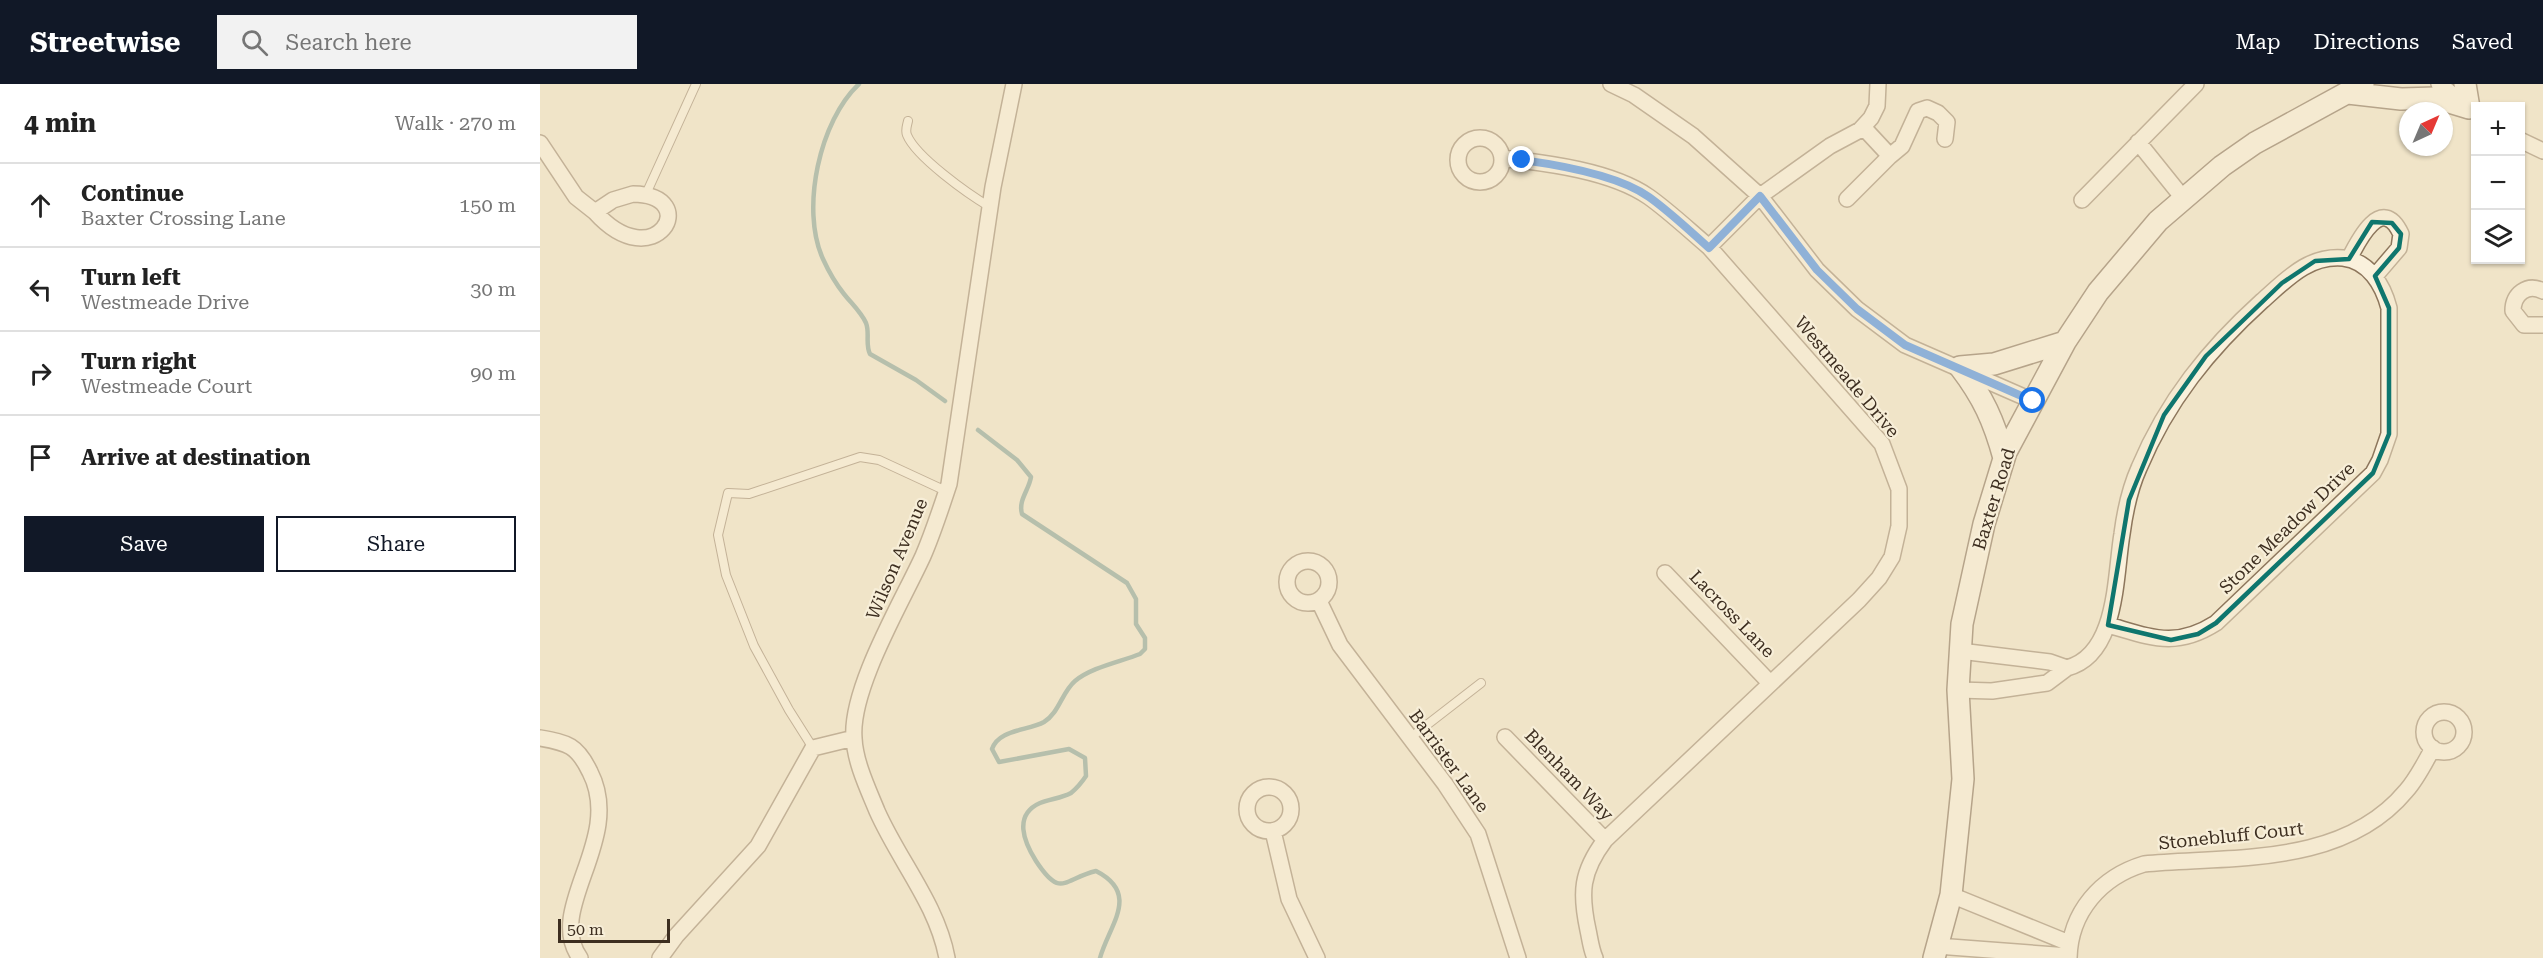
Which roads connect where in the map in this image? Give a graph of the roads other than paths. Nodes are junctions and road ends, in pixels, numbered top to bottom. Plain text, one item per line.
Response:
1 (696, 84) edge
2 (1014, 84) edge
3 (1611, 84) edge
4 (1878, 84) edge
5 (2196, 84) edge
6 (2439, 84) edge
7 (2465, 84) edge
8 (2356, 88) edge
9 (2471, 107) edge
10 (2471, 110) edge
11 (2471, 111) edge
12 (908, 121) dead end
13 (1863, 127) junction
14 (1945, 139) dead end
15 (2138, 142) junction
16 (540, 143) edge
17 (2525, 143) edge
18 (2543, 152) edge
19 (1890, 156) junction
20 (1502, 158) dead end
21 (646, 194) junction
22 (1760, 196) junction
23 (2183, 198) junction
24 (1847, 200) dead end
25 (2082, 200) dead end
26 (990, 207) junction
27 (595, 212) junction
28 (1709, 248) junction
29 (2349, 259) junction
30 (2375, 276) junction
31 (2543, 291) edge
32 (2543, 325) edge
33 (2065, 342) junction
34 (1960, 367) junction
35 (2033, 401) junction
36 (2004, 458) junction
37 (946, 491) junction
38 (1665, 573) dead end
39 (1319, 601) dead end
40 (2108, 625) junction
41 (1960, 651) junction
42 (2067, 668) junction
43 (1770, 682) junction
44 (1481, 683) dead end
45 (1958, 690) junction
46 (1505, 737) dead end
47 (540, 738) edge
48 (854, 738) junction
49 (1410, 738) junction
50 (813, 748) junction
51 (2433, 748) dead end
52 (1273, 831) dead end
53 (1605, 840) junction
54 (1951, 895) junction
55 (1935, 952) edge
56 (2069, 952) edge
57 (580, 958) edge
58 (660, 958) edge
59 (947, 958) edge
60 (1317, 958) edge
61 (1518, 958) edge
62 (1595, 958) edge

1 - 21 lane
2 - 26 street, Wilson Avenue
3 - 22 street
4 - 13 street
5 - 15 street
6 - 10 street
7 - 9 main road
8 - 11 main road
8 - 23 main road, Baxter Road
12 - 26 lane
13 - 19 street
13 - 22 street
14 - 19 street
15 - 23 street
15 - 25 street
16 - 27 street
17 - 18 street
19 - 24 street
20 - 28 street, Westmeade Drive
21 - 27 street
21 - 27 street
22 - 28 street
22 - 34 street
23 - 33 main road, Baxter Road
26 - 37 street, Wilson Avenue
28 - 43 street, Westmeade Drive
29 - 30 street
29 - 30 street
29 - 40 street
30 - 40 street, Stone Meadow Drive
31 - 32 street
33 - 34 main road
33 - 35 main road, Baxter Road
34 - 35 street
34 - 36 main road
35 - 36 main road, Baxter Road
36 - 41 main road, Baxter Road
37 - 48 street, Wilson Avenue
37 - 50 lane
38 - 43 street, Lacross Lane
39 - 49 street, Barrister Lane
40 - 42 street
41 - 42 street
41 - 45 main road, Baxter Road
42 - 45 street
43 - 53 street, Westmeade Drive
44 - 49 lane
45 - 54 main road, Baxter Road
46 - 53 street, Blenham Way
47 - 57 street
48 - 50 street
48 - 59 street, Wilson Avenue
49 - 61 street, Barrister Lane
50 - 58 street
51 - 56 street, Stonebluff Court
52 - 60 street
53 - 62 street, Westmeade Drive
54 - 55 main road, Baxter Road
54 - 56 street
55 - 56 street

